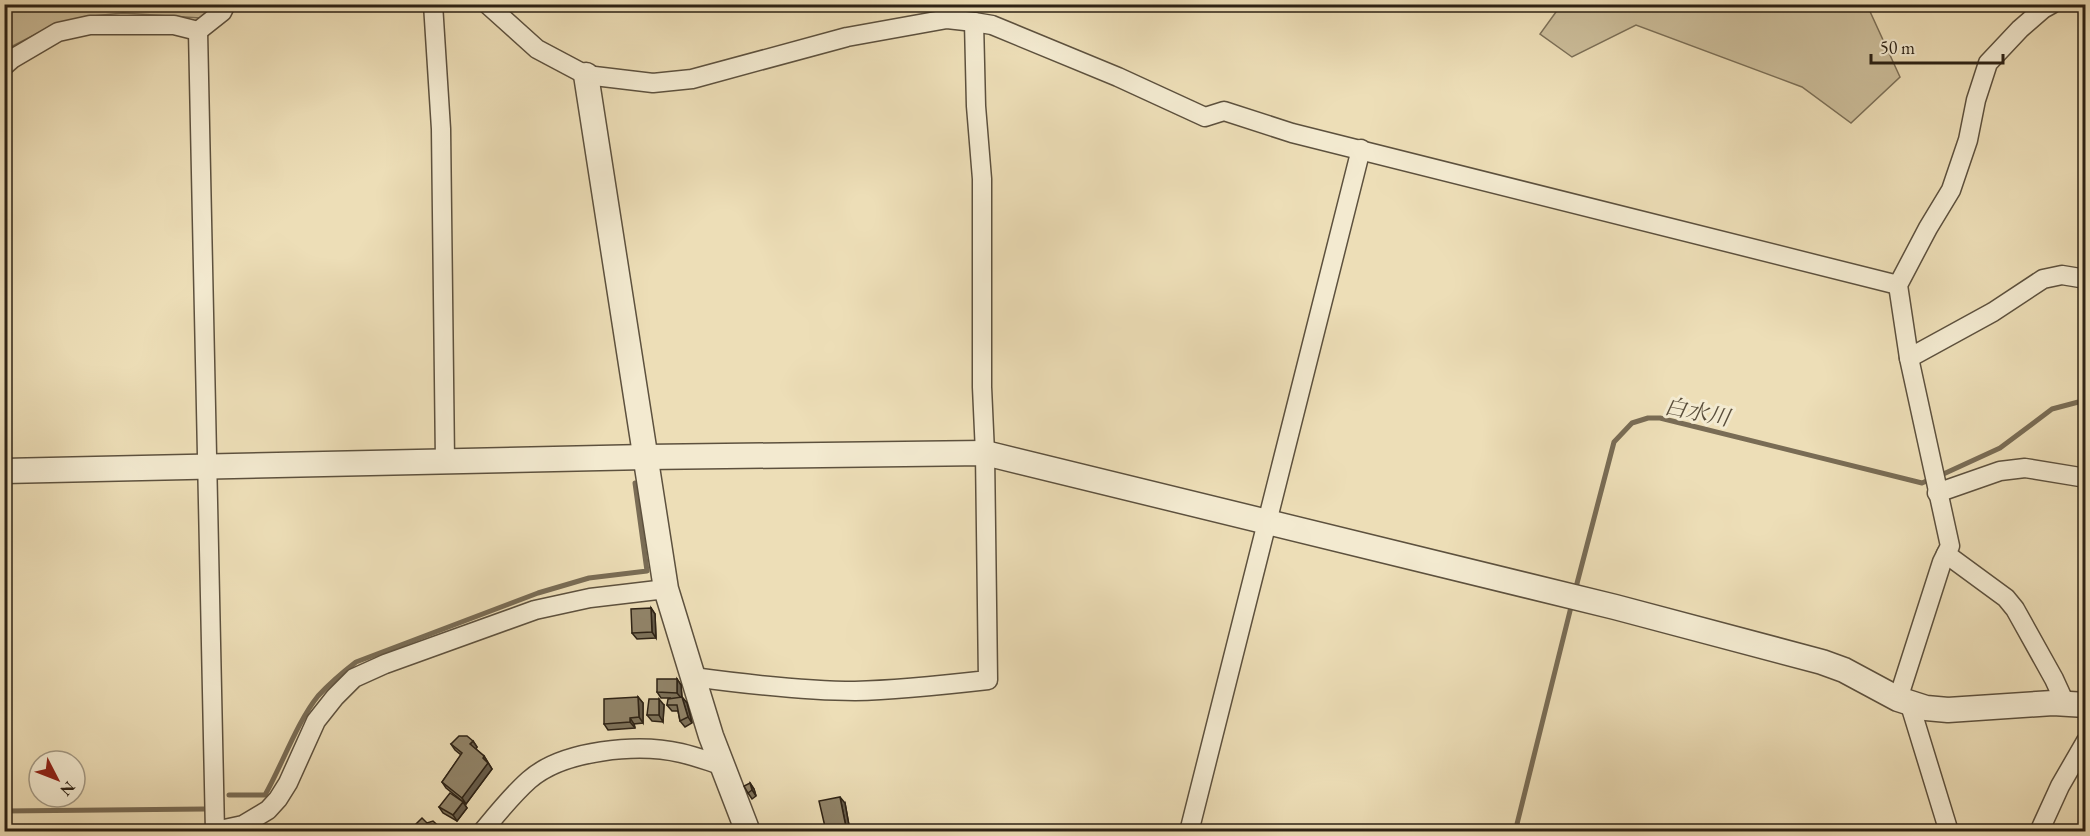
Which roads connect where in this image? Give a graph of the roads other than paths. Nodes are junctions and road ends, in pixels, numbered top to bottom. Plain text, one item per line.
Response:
1 (226, 4) edge
2 (434, 4) edge
3 (487, 4) edge
4 (2052, 4) edge
5 (974, 22) junction
6 (198, 31) junction
7 (4, 66) edge
8 (586, 75) junction
9 (1361, 149) junction
10 (2085, 279) edge
11 (1898, 285) junction
12 (1909, 358) junction
13 (985, 453) junction
14 (646, 457) junction
15 (445, 461) junction
16 (208, 466) junction
17 (4, 471) edge
18 (2085, 478) edge
19 (1937, 493) junction
20 (1267, 521) junction
21 (1946, 554) junction
22 (666, 589) junction
23 (693, 677) junction
24 (1904, 702) junction
25 (2075, 704) edge
26 (2085, 741) edge
27 (721, 765) junction
28 (215, 831) edge
29 (482, 831) edge
30 (748, 831) edge
31 (1189, 831) edge
32 (1949, 831) edge
33 (2039, 831) edge

1 - 6 street
2 - 15 street
3 - 8 street
4 - 11 street
5 - 8 street
5 - 9 street
5 - 13 street
6 - 7 street
6 - 16 street
8 - 14 street
9 - 11 street
9 - 20 street
10 - 12 street
11 - 12 street
12 - 19 street
13 - 14 street
13 - 20 street
13 - 23 street
14 - 15 street
14 - 22 street
15 - 16 street
16 - 17 street
16 - 28 street
18 - 19 street
19 - 21 street
20 - 24 street
20 - 31 street
21 - 24 street
21 - 25 street
22 - 23 street
22 - 28 street
23 - 27 street
24 - 25 street
24 - 32 street
26 - 33 street
27 - 29 street
27 - 30 street

